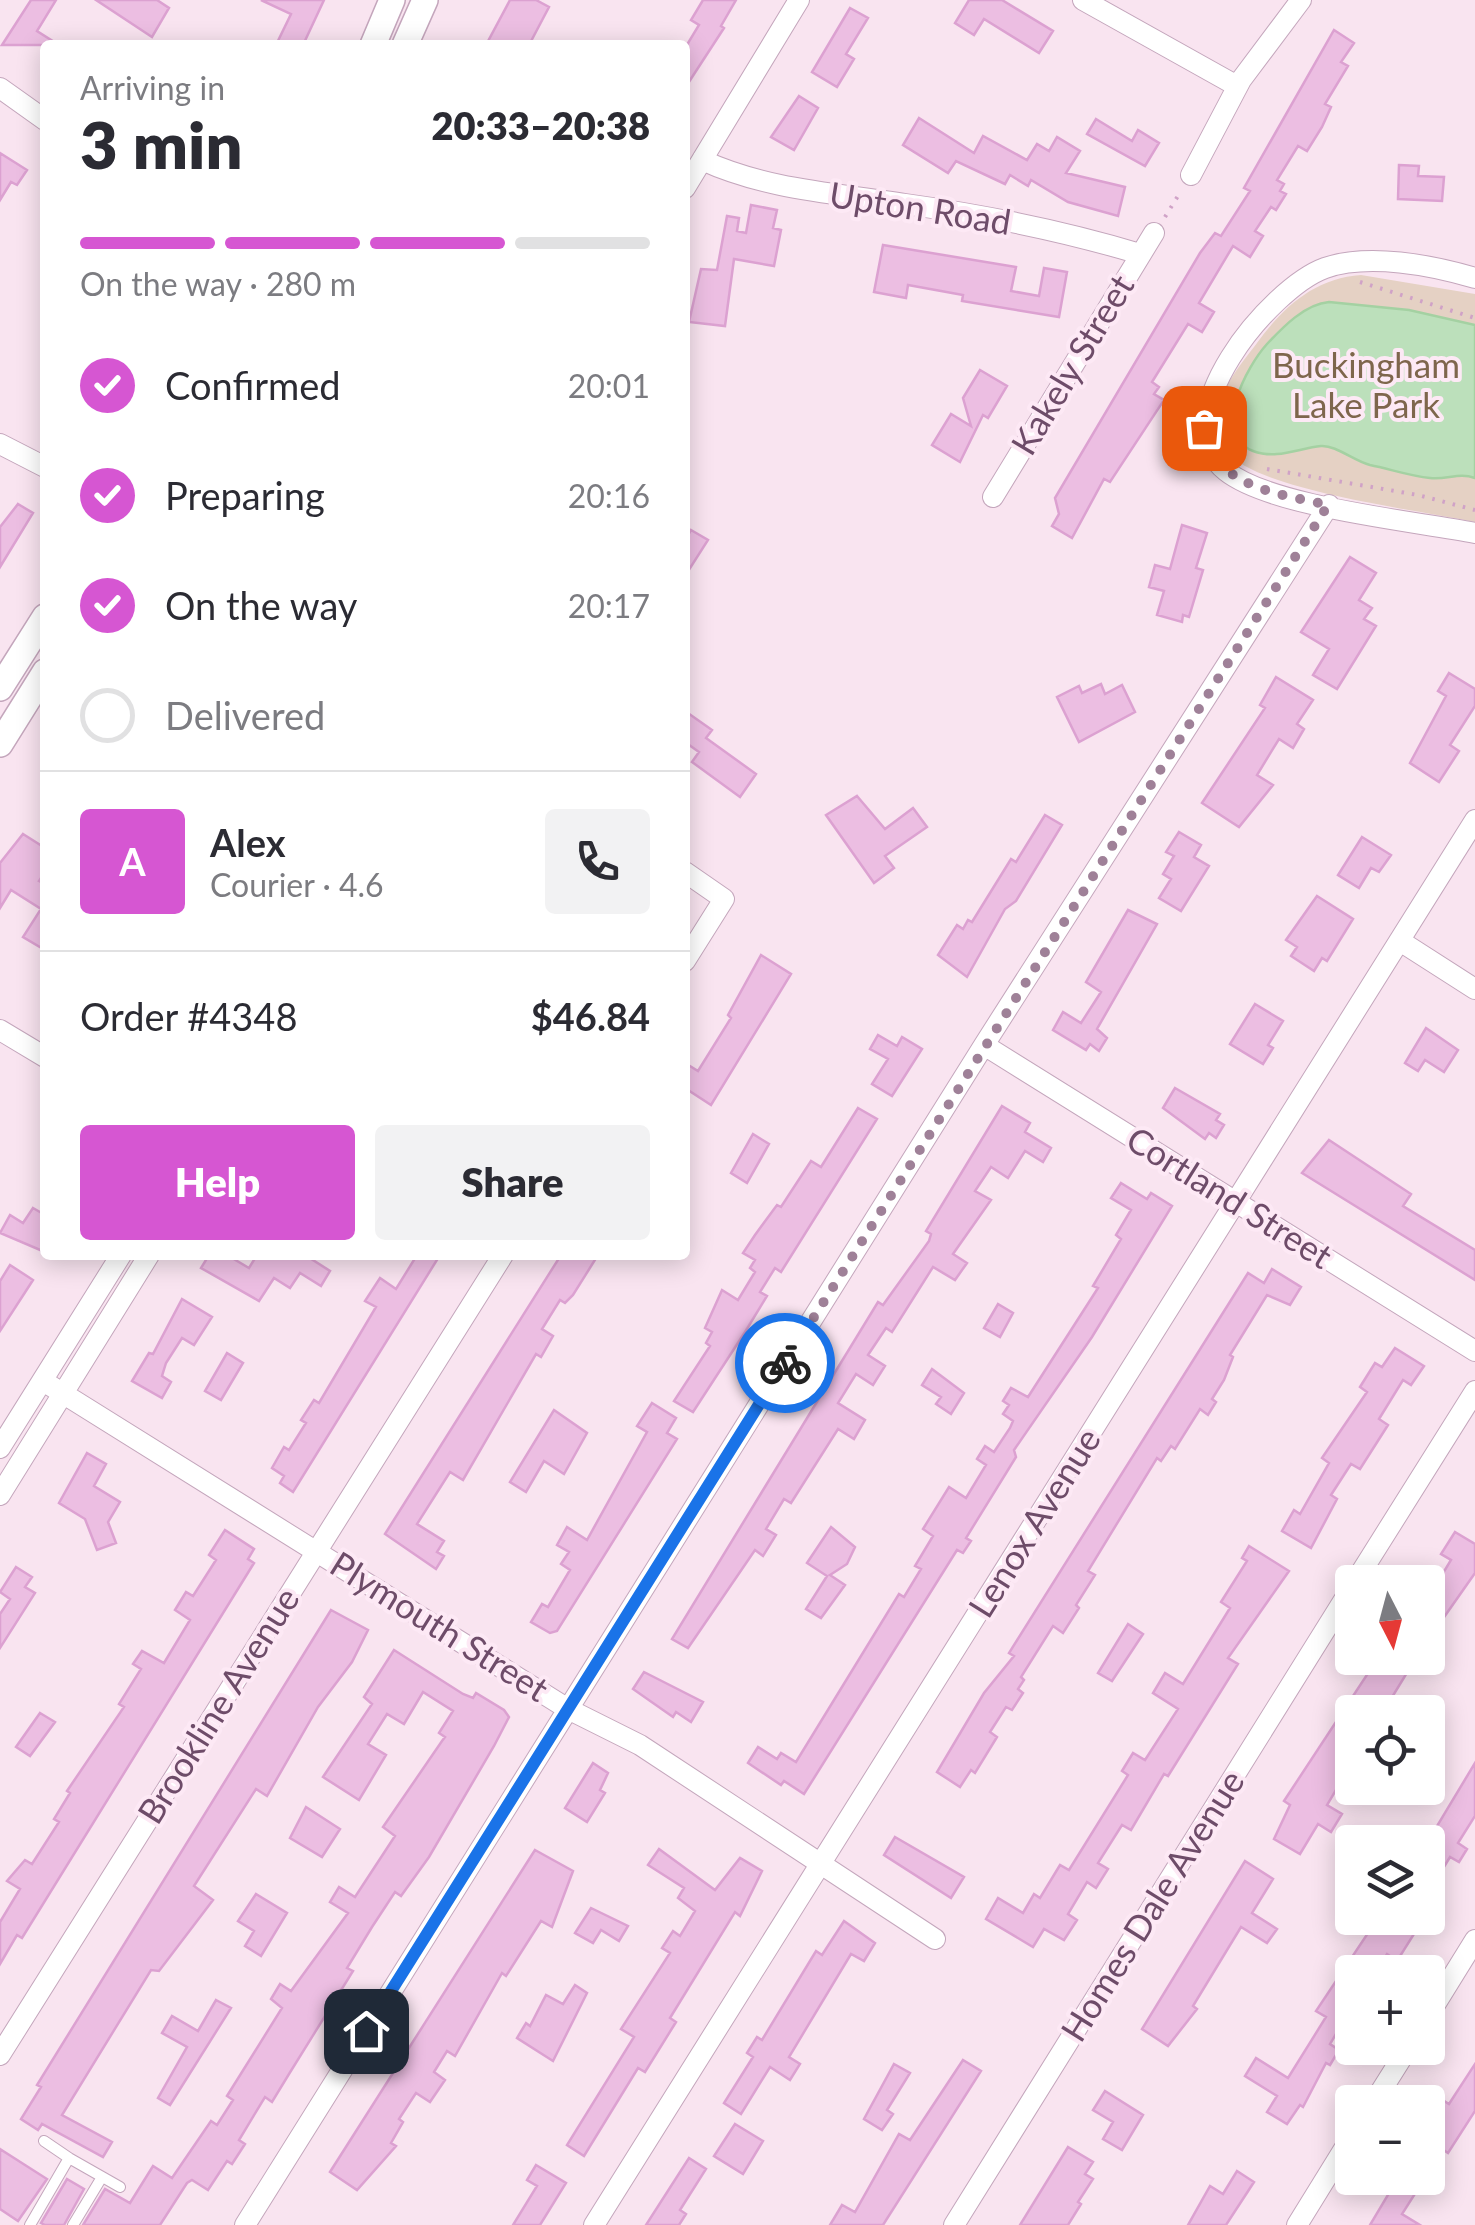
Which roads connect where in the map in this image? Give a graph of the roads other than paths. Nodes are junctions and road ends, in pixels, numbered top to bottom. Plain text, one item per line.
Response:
1 (392, 0) edge
2 (425, 0) edge
3 (799, 0) edge
4 (1083, 0) edge
5 (1301, 0) edge
6 (381, 40) edge
7 (407, 40) edge
8 (1237, 86) junction
9 (0, 88) edge
10 (40, 116) edge
11 (702, 160) junction
12 (1191, 175) road end
13 (690, 180) edge
14 (1154, 233) road end
15 (1140, 254) junction
16 (1472, 272) edge
17 (0, 444) edge
18 (40, 464) edge
19 (993, 497) dead end
20 (1328, 505) junction
21 (1475, 533) edge
22 (40, 625) edge
23 (40, 679) edge
24 (0, 688) edge
25 (2, 735) edge
26 (1475, 820) edge
27 (690, 875) edge
28 (1400, 941) junction
29 (690, 954) edge
30 (1475, 988) edge
31 (0, 1030) edge
32 (984, 1045) junction
33 (40, 1054) edge
34 (1235, 1202) junction
35 (118, 1260) edge
36 (146, 1260) edge
37 (500, 1260) edge
38 (1475, 1351) edge
39 (43, 1381) junction
40 (1475, 1390) edge
41 (64, 1394) junction
42 (0, 1448) edge
43 (0, 1495) edge
44 (316, 1549) junction
45 (1366, 1565) edge
46 (1335, 1615) edge
47 (568, 1708) junction
48 (820, 1865) junction
49 (936, 1939) dead end
50 (1475, 1940) edge
51 (1445, 1989) edge
52 (0, 2055) edge
53 (44, 2142) dead end
54 (69, 2158) junction
55 (1335, 2164) edge
56 (102, 2177) junction
57 (120, 2187) dead end
58 (30, 2225) edge
59 (73, 2225) edge
60 (244, 2225) edge
61 (594, 2225) edge
62 (954, 2225) edge
63 (1297, 2225) edge

1 - 6 street
2 - 7 street
3 - 11 street
4 - 8 street
5 - 8 street
8 - 12 street
9 - 10 street
11 - 13 street
11 - 15 street, Upton Road
14 - 15 street, Kakely Street
15 - 19 street, Kakely Street
16 - 20 street
17 - 18 street
20 - 21 street
20 - 32 street
22 - 24 street
23 - 25 street
26 - 28 street, Lenox Avenue
27 - 29 street
28 - 30 street
28 - 34 street, Lenox Avenue
31 - 33 street
32 - 34 street, Cortland Street
32 - 47 street
34 - 38 street, Cortland Street
34 - 48 street, Lenox Avenue
35 - 39 street
36 - 41 street
37 - 44 street, Brookline Avenue
39 - 41 street, Plymouth Street
39 - 42 street
40 - 45 street, Homes Dale Avenue
41 - 43 street
41 - 44 street, Plymouth Street
44 - 47 street, Plymouth Street
44 - 52 street, Brookline Avenue
46 - 62 street, Homes Dale Avenue
47 - 48 street, Plymouth Street
47 - 60 street
48 - 49 street, Plymouth Street
48 - 61 street, Lenox Avenue
50 - 51 street
53 - 54 lane
54 - 56 lane
54 - 58 lane
55 - 63 street
56 - 57 lane
56 - 59 lane

